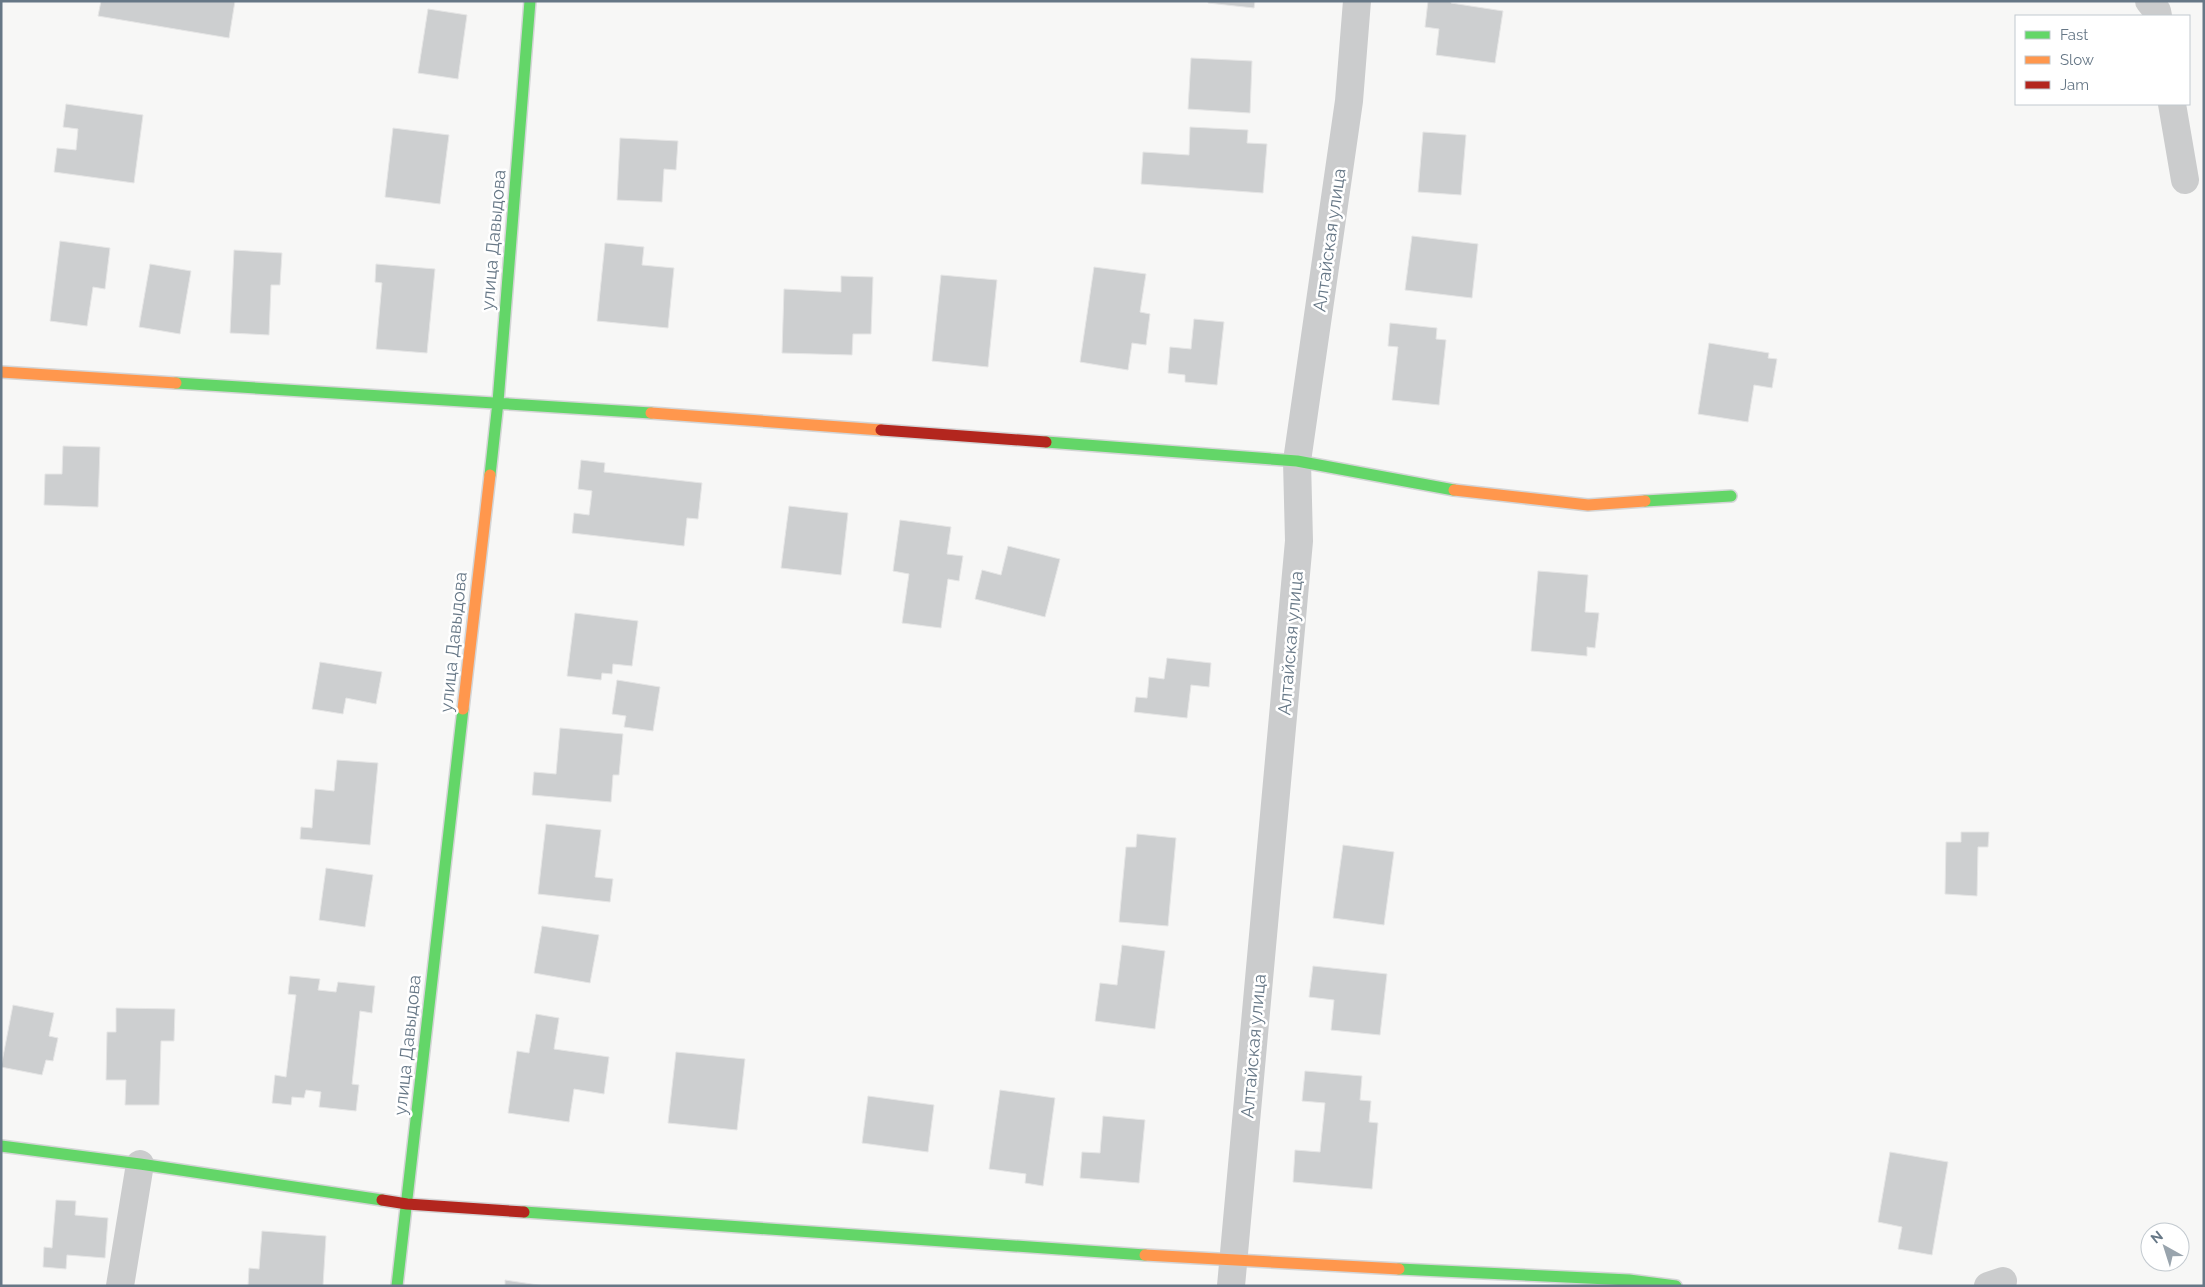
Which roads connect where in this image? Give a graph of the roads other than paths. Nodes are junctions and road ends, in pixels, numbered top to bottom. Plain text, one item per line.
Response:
1 (530, 1) edge
2 (1357, 1) edge
3 (2149, 1) edge
4 (2158, 15) edge
5 (2172, 105) edge
6 (2185, 180) dead end
7 (1, 372) edge
8 (498, 402) junction
9 (1297, 461) junction
10 (1732, 496) dead end
11 (1, 1146) edge
12 (140, 1164) junction
13 (407, 1204) junction
14 (1233, 1273) edge
15 (120, 1286) edge
16 (398, 1286) edge
17 (1676, 1286) edge

1 - 8 street, улица Давыдова
2 - 9 street, Алтайская улица
3 - 4 street
5 - 6 street
7 - 8 street
8 - 9 street
8 - 13 street, улица Давыдова
9 - 10 street
9 - 14 street, Алтайская улица
11 - 12 street
12 - 13 street
12 - 15 street
13 - 14 street
13 - 16 street, улица Давыдова
14 - 17 street

